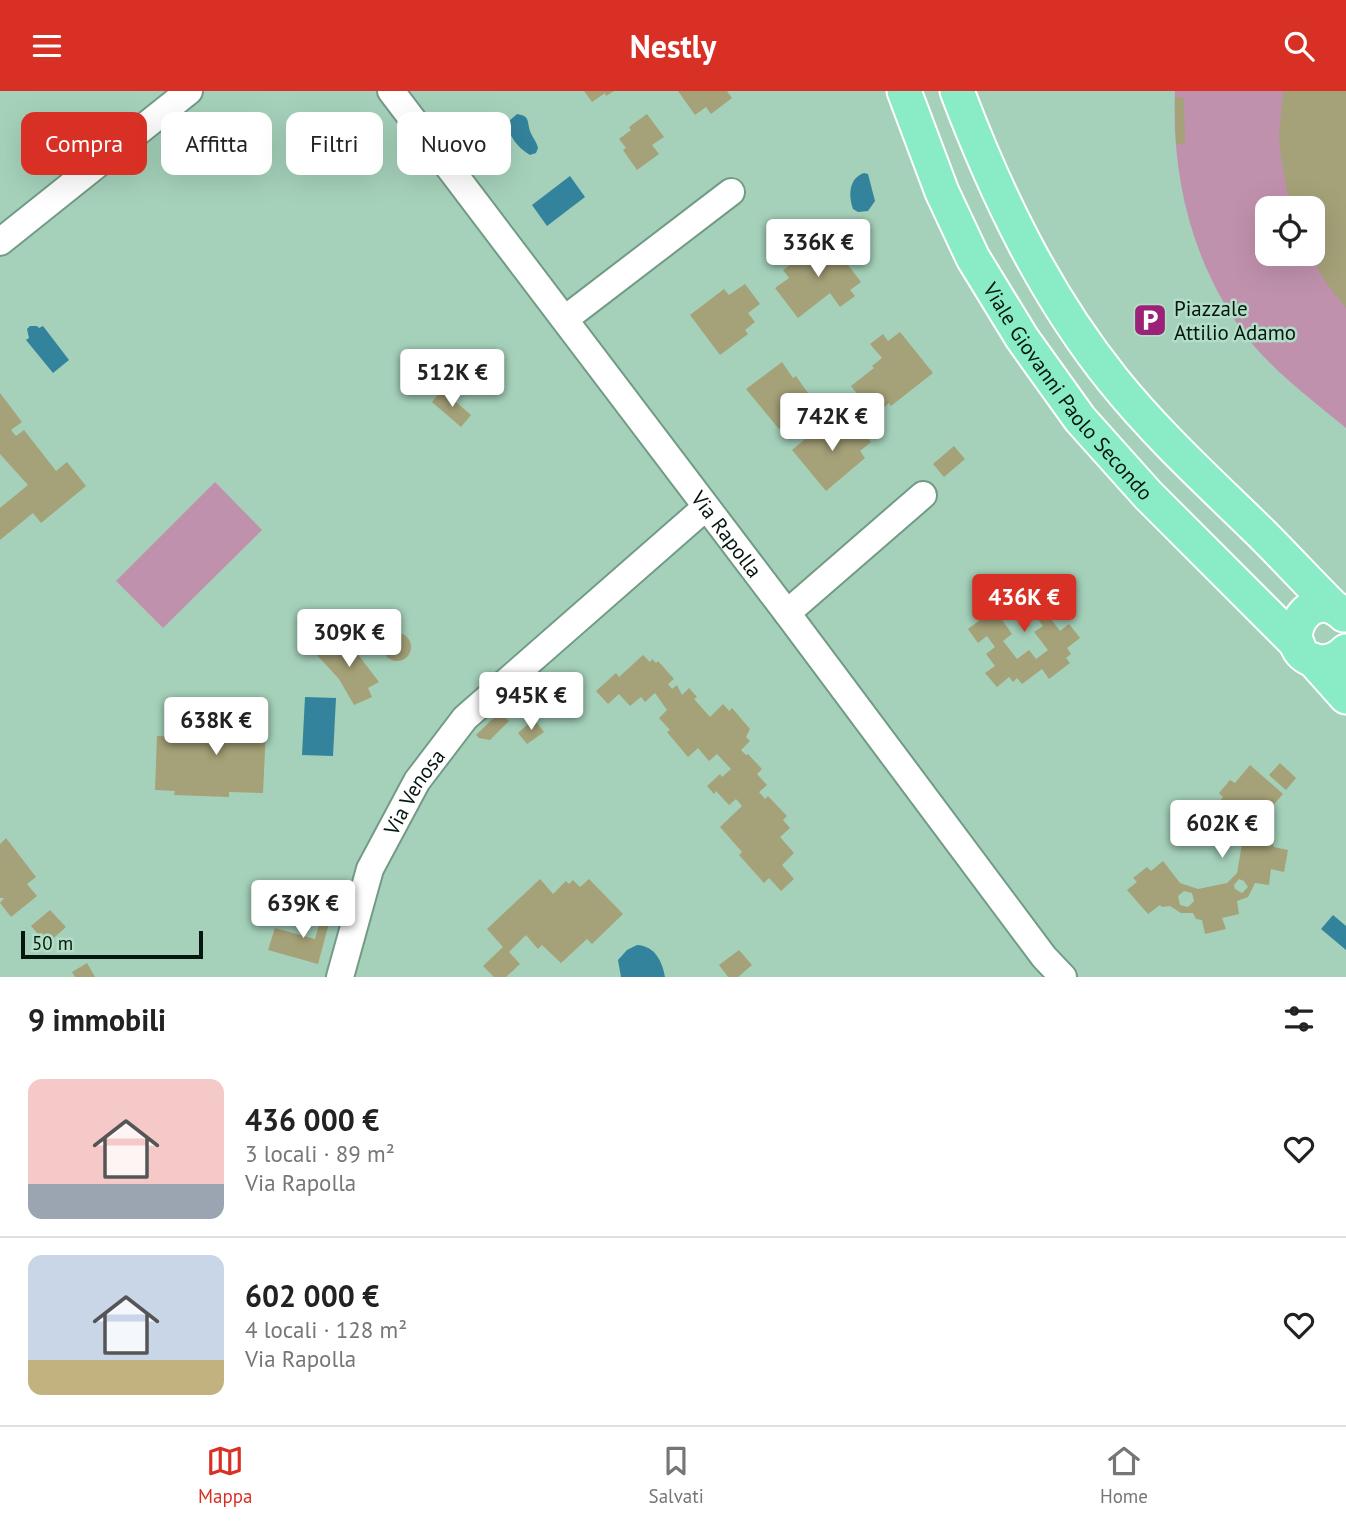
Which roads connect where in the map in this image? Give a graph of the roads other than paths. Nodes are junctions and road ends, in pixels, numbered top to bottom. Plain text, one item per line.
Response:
1 (189, 91) edge
2 (904, 91) edge
3 (957, 91) edge
4 (396, 93) edge
5 (731, 192) dead end
6 (0, 242) edge
7 (565, 319) junction
8 (923, 495) dead end
9 (706, 507) junction
10 (1339, 611) edge
11 (787, 613) junction
12 (1346, 651) edge
13 (1305, 652) junction
14 (1346, 697) edge
15 (1041, 967) edge
16 (340, 977) edge
17 (1063, 977) edge

1 - 6 street
2 - 13 main road, Viale Giovanni Paolo Secondo
3 - 10 main road, Viale Giovanni Paolo Secondo
4 - 7 street, Via Rapolla
5 - 7 street
7 - 9 street, Via Rapolla
8 - 11 street
9 - 11 street, Via Rapolla
9 - 16 street, Via Venosa
10 - 13 main road, Viale Giovanni Paolo Secondo
11 - 15 street, Via Rapolla
12 - 13 main road
13 - 14 main road, Viale Giovanni Paolo Secondo
15 - 17 street, Via Rapolla

